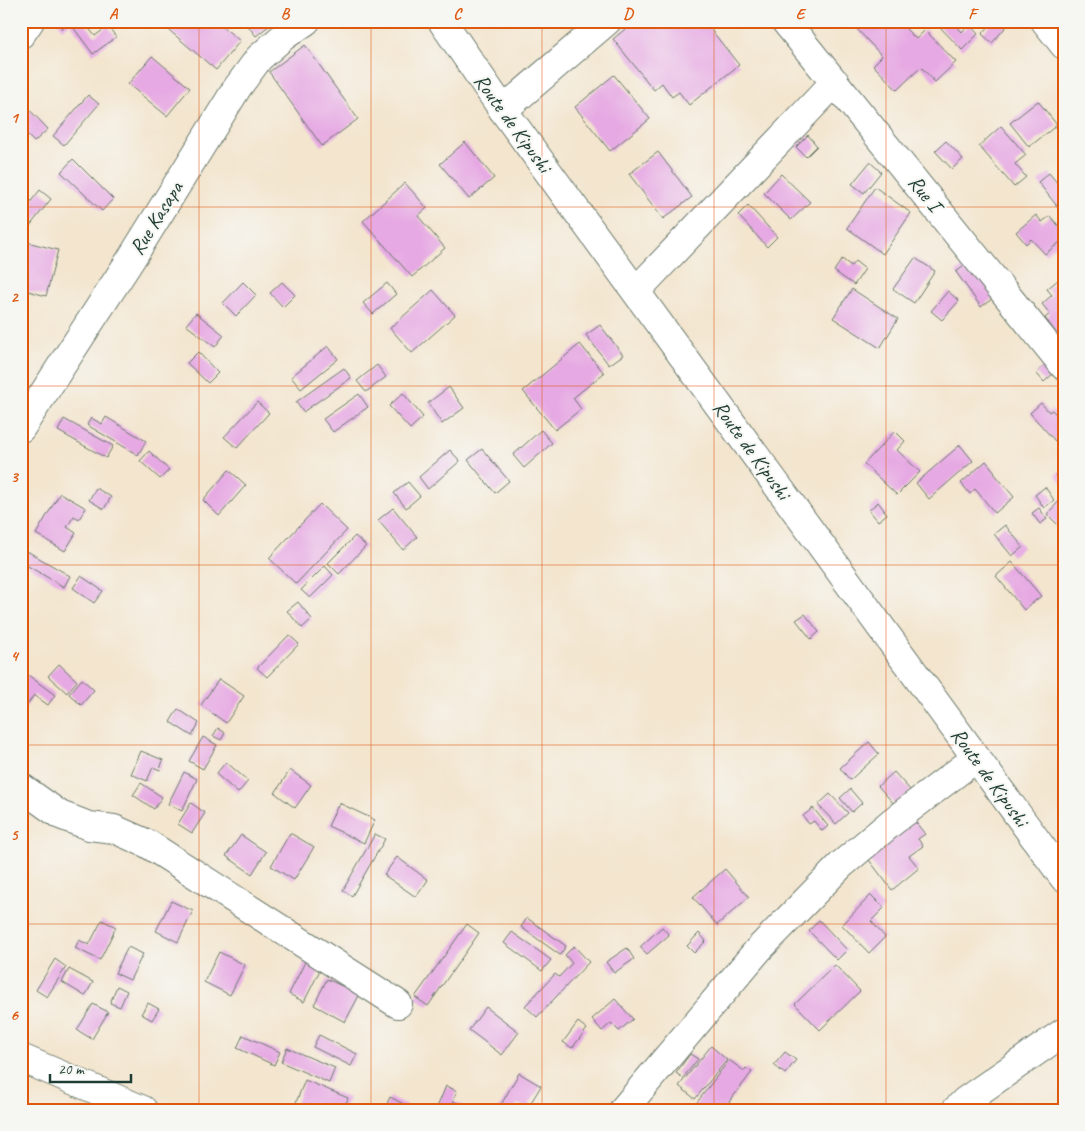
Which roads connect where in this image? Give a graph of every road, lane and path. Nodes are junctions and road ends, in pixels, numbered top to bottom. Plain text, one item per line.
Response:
1 (30, 21) edge
2 (306, 21) edge
3 (442, 21) edge
4 (607, 21) edge
5 (785, 21) edge
6 (1045, 21) edge
7 (21, 34) edge
8 (1064, 46) edge
9 (835, 82) junction
10 (503, 110) junction
11 (636, 291) junction
12 (1064, 366) edge
13 (21, 428) edge
14 (976, 758) junction
15 (21, 787) edge
16 (1064, 878) edge
17 (398, 1004) dead end
18 (1064, 1032) edge
19 (21, 1058) edge
20 (143, 1110) edge
21 (623, 1110) edge
22 (956, 1110) edge

1 - 7 street
2 - 13 street, Rue Kasapa
3 - 10 street, Route de Kipushi
4 - 10 street
5 - 9 street, Rue I
6 - 8 street
9 - 11 street
9 - 12 street, Rue I
10 - 11 street, Route de Kipushi
11 - 14 street, Route de Kipushi
14 - 16 street, Route de Kipushi
14 - 21 street
15 - 17 street
18 - 22 street
19 - 20 street

